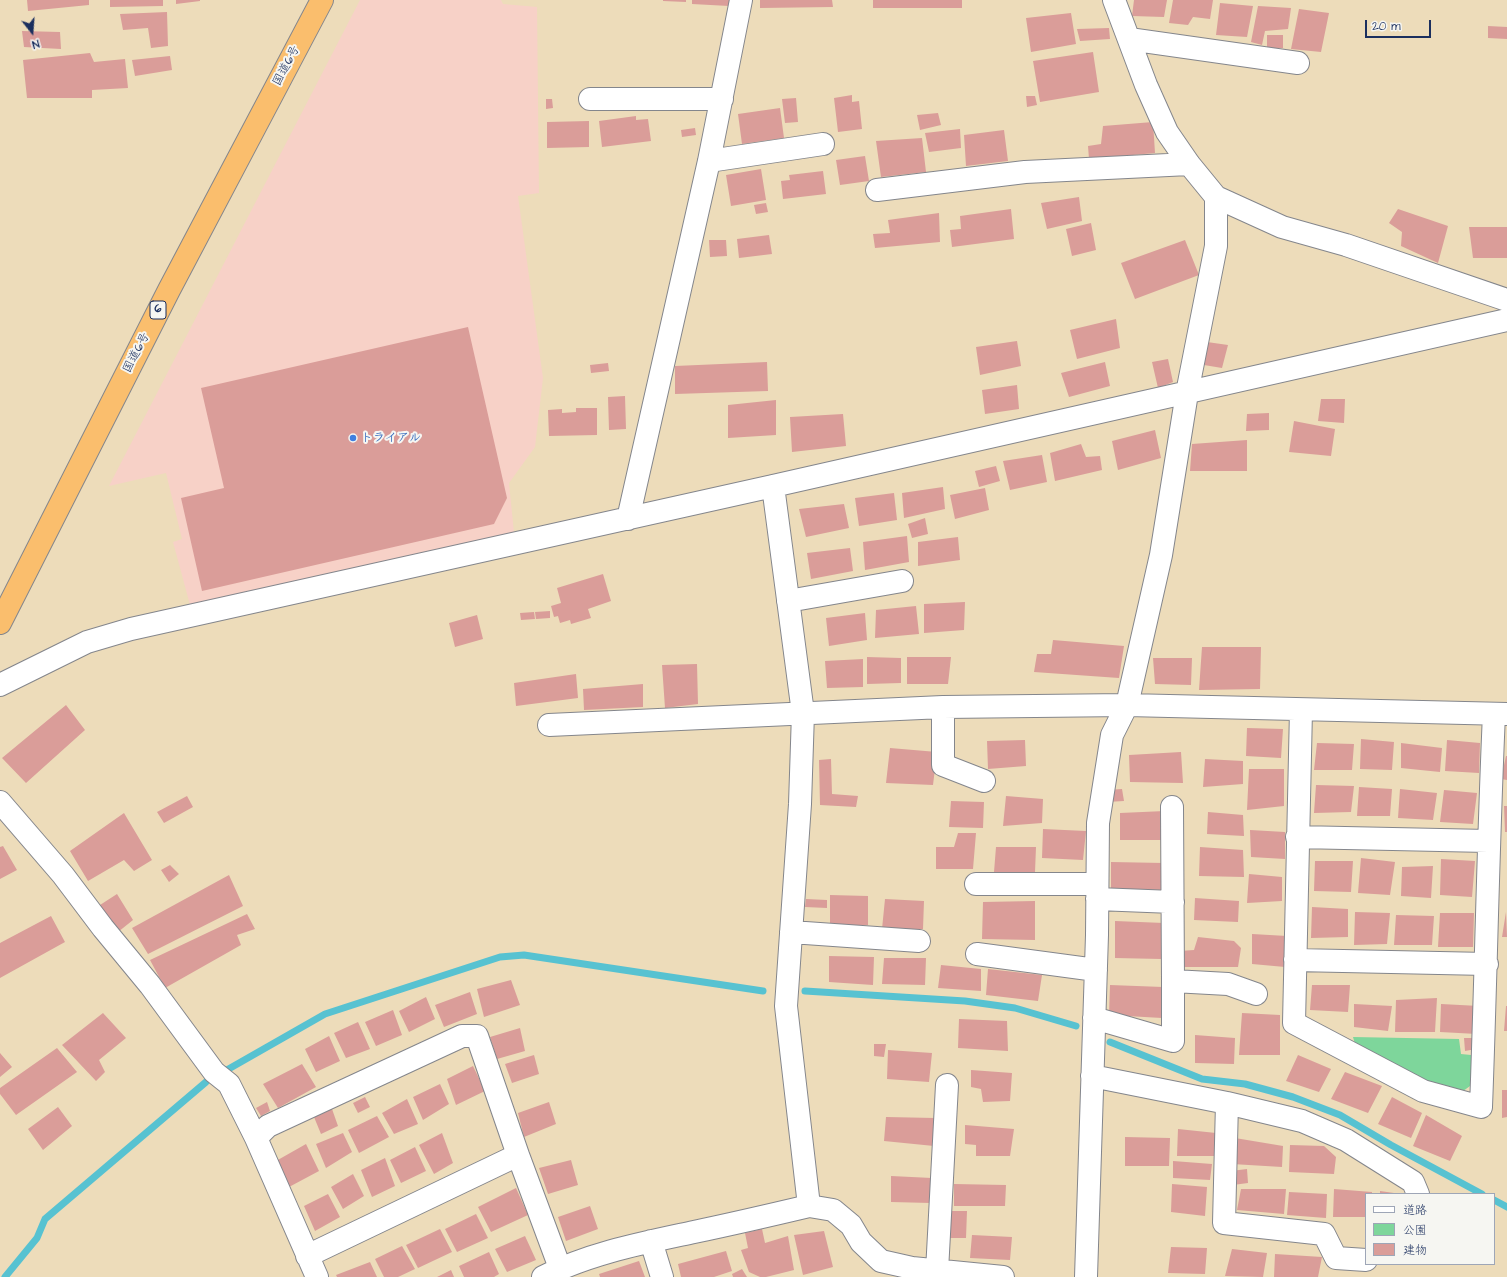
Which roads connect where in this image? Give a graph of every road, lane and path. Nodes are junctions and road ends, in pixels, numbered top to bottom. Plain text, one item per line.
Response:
1 (322, 0) edge
2 (741, 0) edge
3 (1114, 0) edge
4 (1129, 39) junction
5 (1298, 63) dead end
6 (590, 99) dead end
7 (722, 99) junction
8 (824, 144) dead end
9 (709, 160) junction
10 (1189, 164) junction
11 (877, 190) dead end
12 (1216, 197) junction
13 (1507, 300) edge
14 (1507, 320) edge
15 (1187, 393) junction
16 (774, 486) junction
17 (628, 519) junction
18 (902, 581) dead end
19 (788, 600) junction
20 (0, 623) edge
21 (7, 681) edge
22 (0, 702) edge
23 (1127, 705) junction
24 (943, 707) junction
25 (1301, 710) junction
26 (803, 713) junction
27 (1500, 714) edge
28 (549, 725) dead end
29 (984, 781) dead end
30 (0, 802) edge
31 (1172, 807) dead end
32 (1298, 837) junction
33 (1488, 841) junction
34 (976, 884) dead end
35 (1097, 891) junction
36 (1173, 902) junction
37 (791, 932) junction
38 (919, 941) dead end
39 (977, 954) dead end
40 (1295, 960) junction
41 (1486, 964) junction
42 (1096, 970) junction
43 (1173, 981) junction
44 (1256, 994) dead end
45 (1094, 1018) junction
46 (1092, 1076) junction
47 (947, 1085) dead end
48 (1227, 1104) junction
49 (256, 1138) junction
50 (518, 1154) junction
51 (1418, 1193) edge
52 (809, 1206) junction
53 (650, 1241) junction
54 (307, 1256) junction
55 (1365, 1260) edge
56 (937, 1271) junction
57 (551, 1273) edge
58 (317, 1277) edge
59 (662, 1277) edge
60 (1003, 1277) edge
61 (1086, 1277) edge

1 - 20 highway, 国道6号 / 6
2 - 7 street
3 - 4 street
4 - 5 street
4 - 10 street
6 - 7 street
7 - 9 street
8 - 9 street
9 - 17 street
10 - 11 street
10 - 12 street
12 - 13 street
12 - 15 street
14 - 15 street
15 - 16 street
15 - 23 street
16 - 17 street
16 - 19 street
17 - 21 street
18 - 19 street
19 - 26 street
21 - 22 street
23 - 24 street
23 - 25 street
23 - 35 street
24 - 26 street
24 - 29 street
25 - 27 street
25 - 32 street
26 - 28 street
26 - 37 street
27 - 33 street
30 - 49 street
31 - 36 street
32 - 33 street
32 - 40 street
33 - 41 street
34 - 35 street
35 - 36 street
35 - 42 street
36 - 43 street
37 - 38 street
37 - 52 street
39 - 42 street
40 - 41 street
40 - 41 street
42 - 45 street
43 - 44 street
43 - 45 street
45 - 46 street
46 - 48 street
46 - 61 street
47 - 56 street
48 - 51 street
48 - 55 street
49 - 50 street
49 - 54 street
50 - 54 street
50 - 57 street
52 - 53 street
52 - 56 street
53 - 57 street
53 - 59 street
54 - 58 street
56 - 60 street

